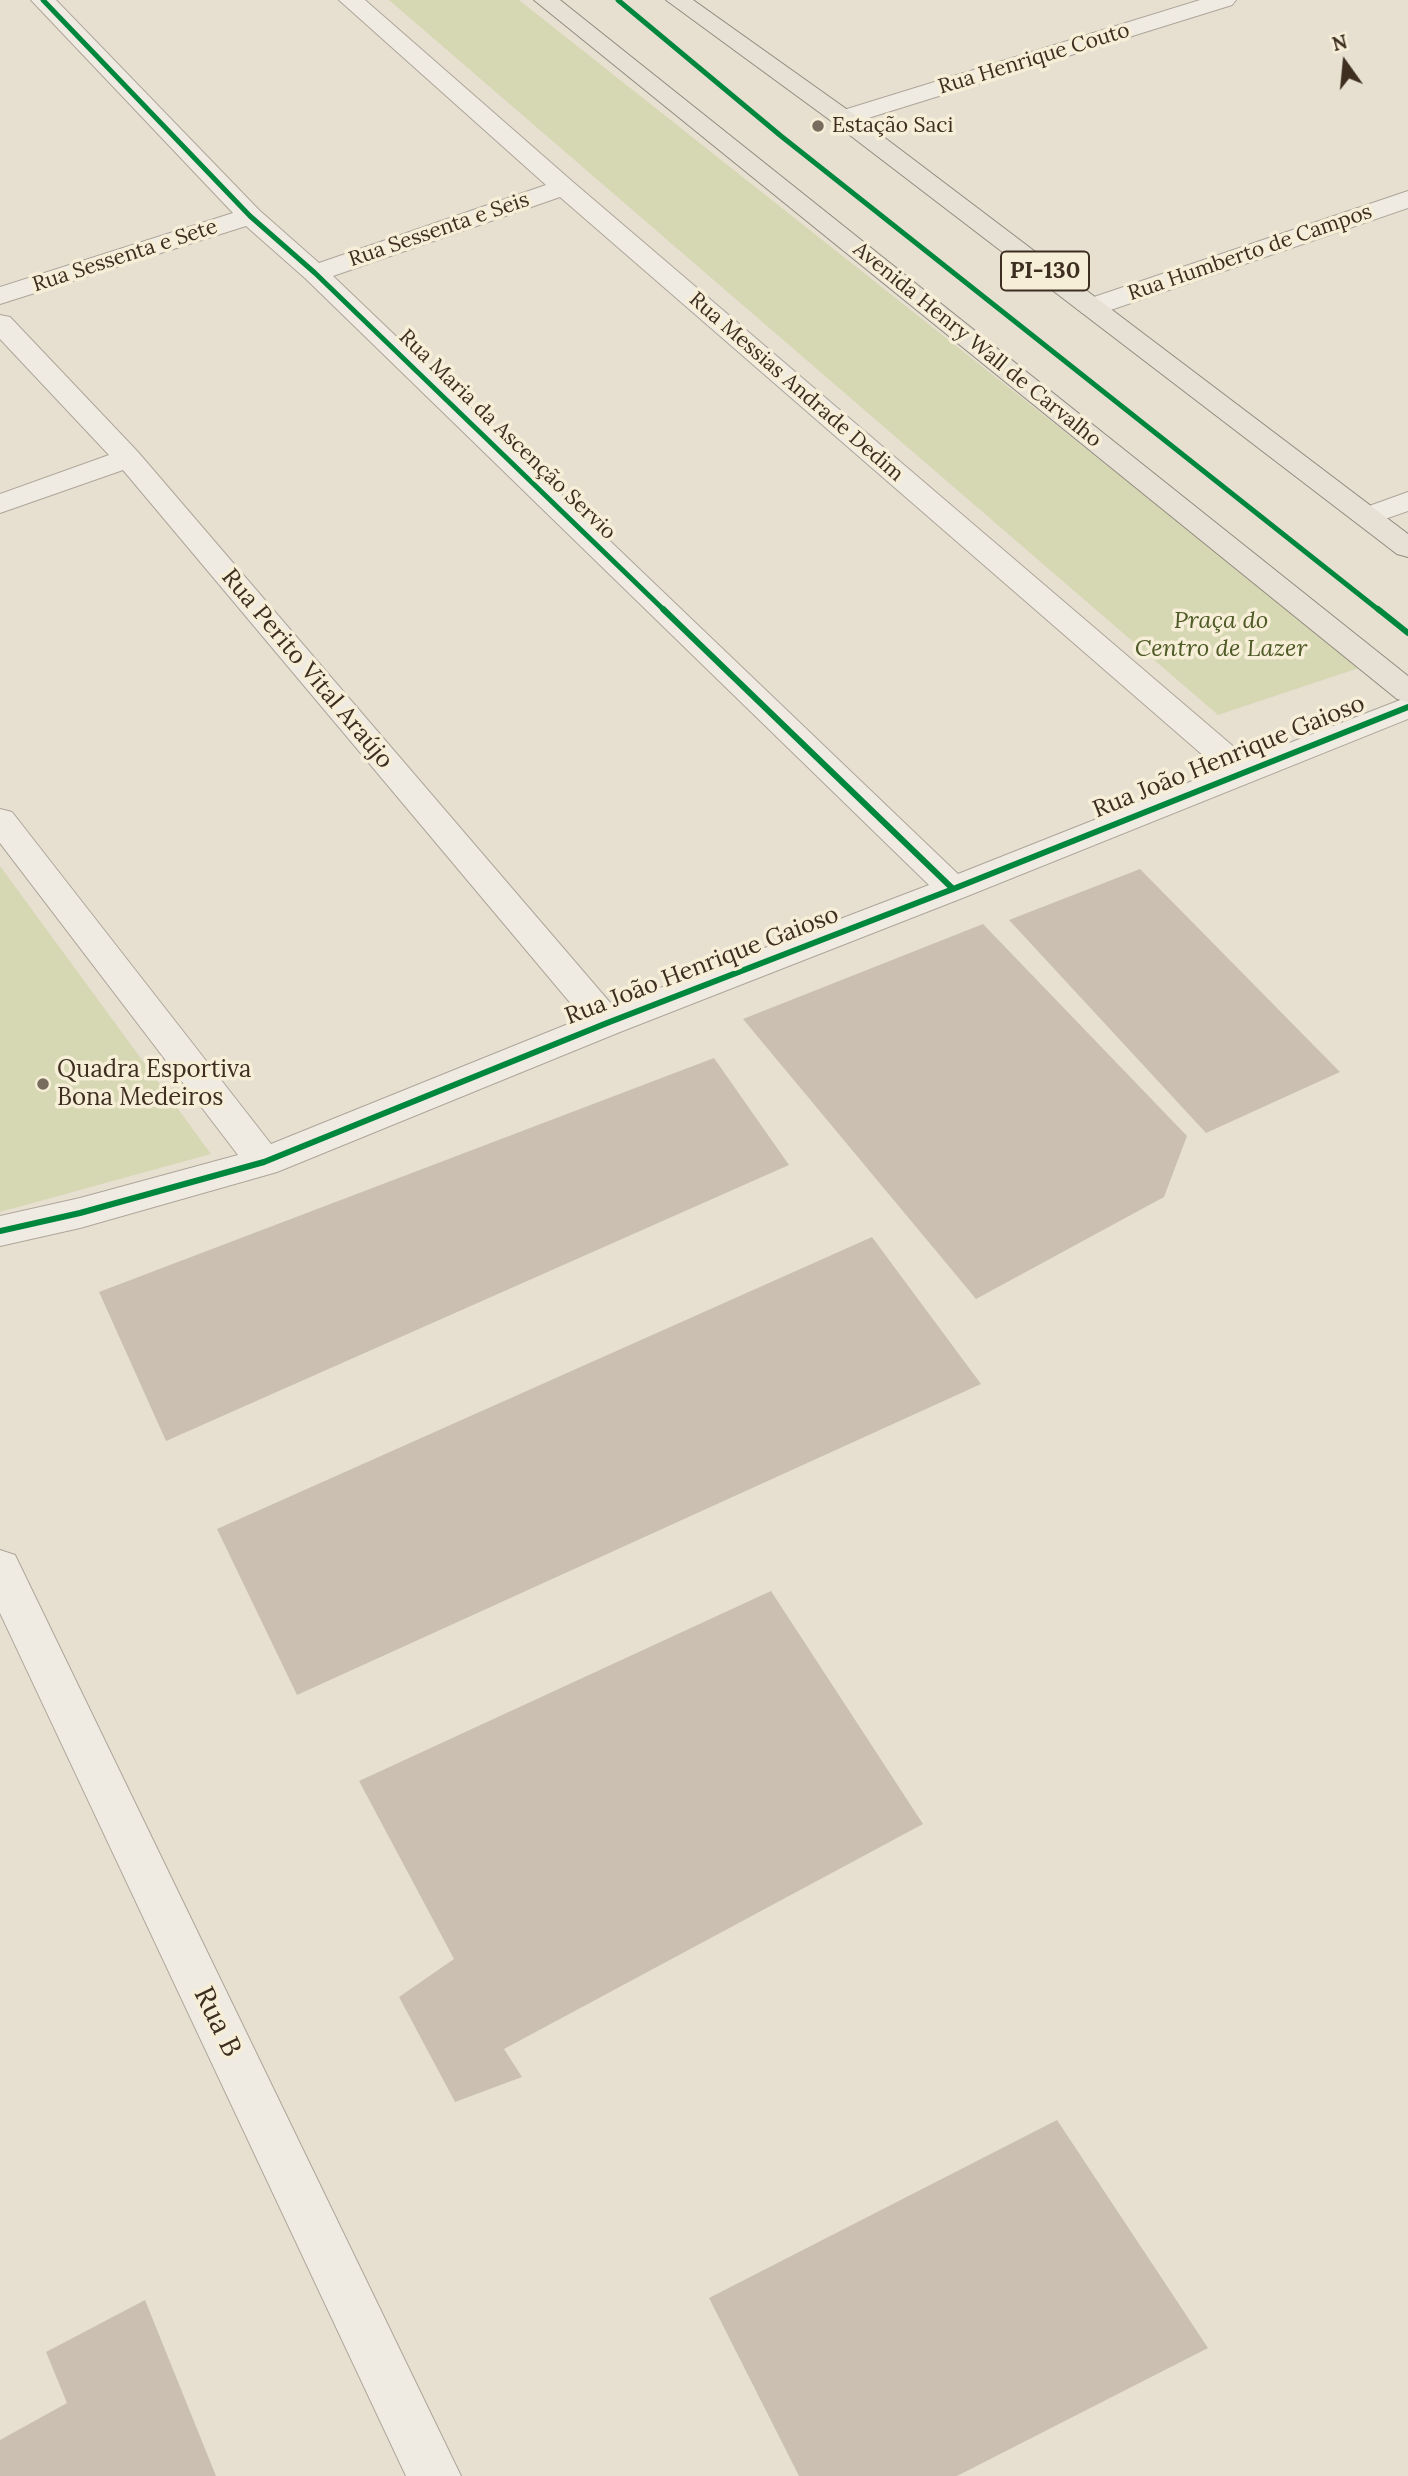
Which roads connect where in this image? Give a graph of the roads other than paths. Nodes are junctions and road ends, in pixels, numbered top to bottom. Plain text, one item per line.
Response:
1 (43, 0) edge
2 (351, 0) edge
3 (546, 0) edge
4 (678, 0) edge
5 (1224, 0) edge
6 (843, 118) junction
7 (564, 187) junction
8 (1408, 199) edge
9 (250, 216) junction
10 (314, 273) junction
11 (0, 296) edge
12 (1092, 307) junction
13 (0, 324) edge
14 (128, 458) junction
15 (1408, 501) edge
16 (0, 504) edge
17 (1368, 516) junction
18 (1408, 548) edge
19 (1408, 692) edge
20 (1408, 707) edge
21 (1242, 771) junction
22 (0, 820) edge
23 (953, 889) junction
24 (607, 1023) junction
25 (264, 1161) junction
26 (0, 1231) edge
27 (0, 1568) edge
28 (434, 2476) edge

1 - 9 street, Rua Maria da Ascenção Servio
2 - 7 street, Rua Messias Andrade Dedim
3 - 19 main road, Avenida Henry Wall de Carvalho
4 - 6 main road, PI-130
5 - 6 street, Rua Henrique Couto
6 - 12 main road, PI-130
7 - 10 street, Rua Sessenta e Seis
7 - 21 street, Rua Messias Andrade Dedim
8 - 12 street, Rua Humberto de Campos
9 - 10 street, Rua Maria da Ascenção Servio
9 - 11 street, Rua Sessenta e Sete
10 - 23 street, Rua Maria da Ascenção Servio
12 - 17 main road, PI-130
13 - 14 street, Rua Perito Vital Araújo
14 - 16 street
14 - 24 street, Rua Perito Vital Araújo
15 - 17 street
17 - 18 main road, PI-130
20 - 21 street, Rua João Henrique Gaioso
21 - 23 street, Rua João Henrique Gaioso
22 - 25 street
23 - 24 street, Rua João Henrique Gaioso
24 - 25 street, Rua João Henrique Gaioso
25 - 26 street, Rua João Henrique Gaioso
27 - 28 street, Rua B

